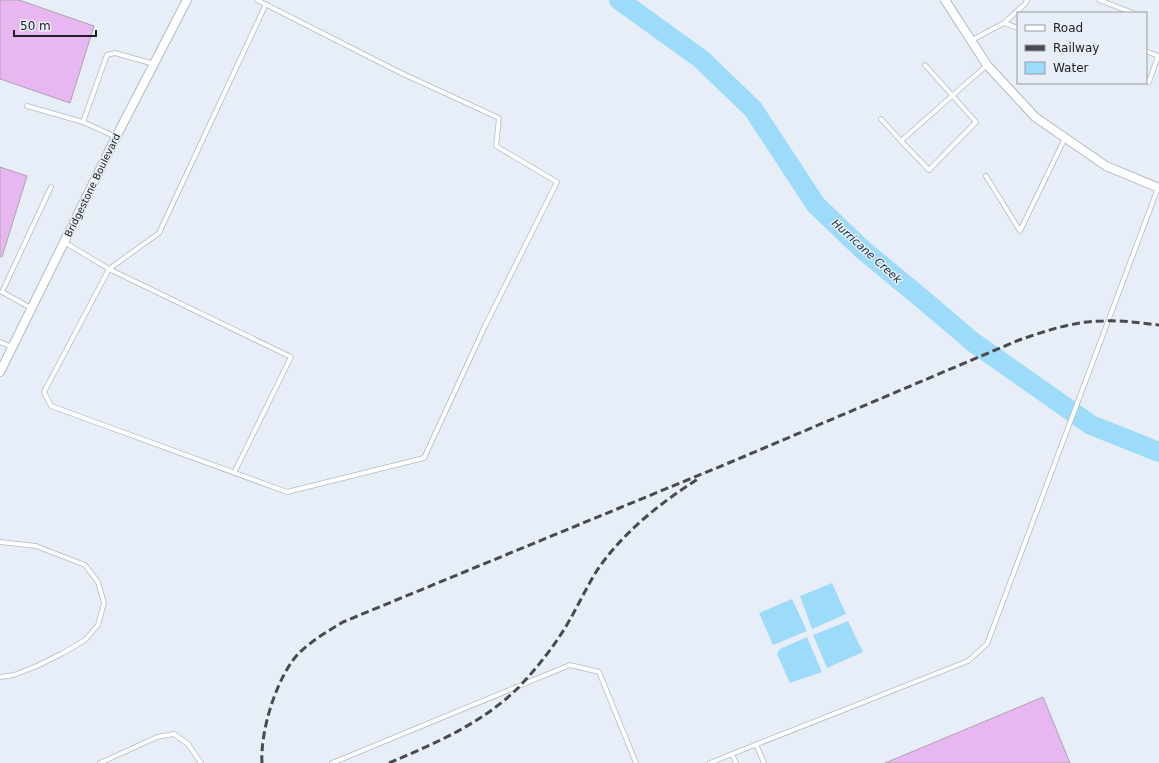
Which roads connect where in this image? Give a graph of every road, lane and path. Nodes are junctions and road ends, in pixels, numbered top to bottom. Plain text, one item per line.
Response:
1 (187, 0) edge
2 (257, 0) edge
3 (945, 0) edge
4 (1027, 0) edge
5 (1099, 0) edge
6 (266, 4) junction
7 (1130, 12) edge
8 (1004, 23) junction
9 (1017, 28) edge
10 (971, 40) junction
11 (1147, 51) edge
12 (1159, 56) edge
13 (154, 64) junction
14 (925, 65) dead end
15 (987, 65) junction
16 (1147, 80) edge
17 (952, 96) junction
18 (27, 106) dead end
19 (881, 118) dead end
20 (84, 122) junction
21 (116, 137) junction
22 (1065, 138) junction
23 (901, 141) junction
24 (986, 176) dead end
25 (51, 187) dead end
26 (1158, 188) edge
27 (64, 242) junction
28 (110, 269) junction
29 (31, 308) junction
30 (0, 342) edge
31 (12, 347) junction
32 (0, 372) edge
33 (234, 473) junction
34 (0, 542) edge
35 (0, 677) edge
36 (756, 744) junction
37 (732, 754) junction
38 (100, 763) edge
39 (201, 763) edge
40 (332, 763) edge
41 (636, 763) edge
42 (710, 763) edge
43 (736, 763) edge
44 (764, 763) edge

1 - 13 street, Bridgestone Boulevard
2 - 6 lane
3 - 10 street
4 - 8 lane
5 - 7 lane
6 - 28 lane
6 - 33 lane
8 - 9 lane
8 - 10 lane
10 - 15 street
11 - 12 lane
12 - 16 lane
13 - 20 lane
13 - 21 street, Bridgestone Boulevard
14 - 17 lane
15 - 17 lane
15 - 22 street
17 - 23 lane
17 - 23 lane
18 - 20 lane
19 - 23 lane
20 - 21 lane
21 - 27 street, Bridgestone Boulevard
22 - 24 lane
22 - 26 street
25 - 29 lane
26 - 36 lane
27 - 28 lane
27 - 29 street, Bridgestone Boulevard
28 - 33 lane
28 - 33 lane
29 - 31 street, Bridgestone Boulevard
30 - 31 lane
31 - 32 street, Bridgestone Boulevard
34 - 35 lane
36 - 37 lane
36 - 44 lane
37 - 42 lane
37 - 43 lane
38 - 39 lane
40 - 41 lane

